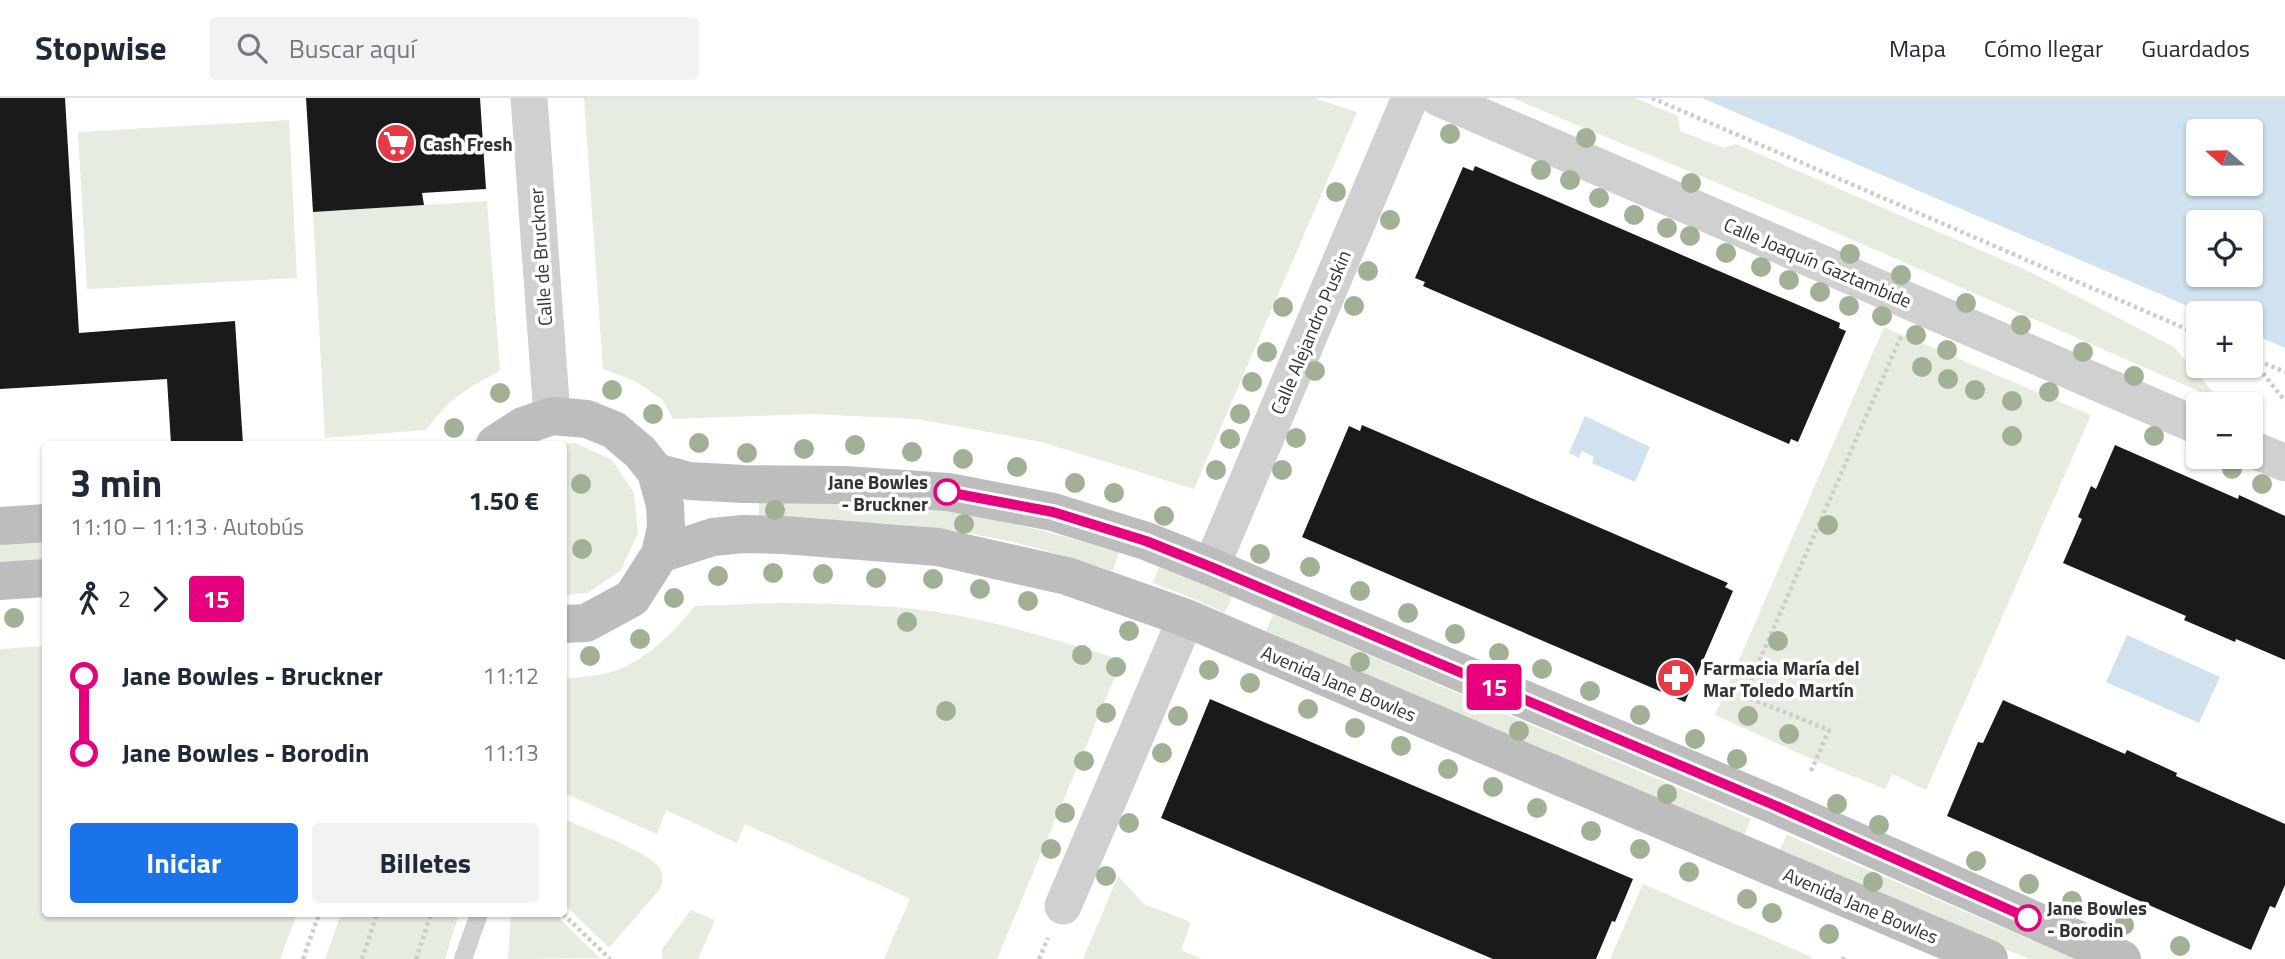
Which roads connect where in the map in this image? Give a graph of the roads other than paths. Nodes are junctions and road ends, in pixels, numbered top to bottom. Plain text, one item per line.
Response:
1 (529, 98) edge
2 (1410, 98) edge
3 (1439, 98) edge
4 (552, 416) junction
5 (2186, 421) edge
6 (500, 441) edge
7 (2263, 454) edge
8 (2285, 463) edge
9 (656, 472) junction
10 (42, 523) edge
11 (0, 526) edge
12 (660, 554) junction
13 (1211, 567) junction
14 (42, 578) edge
15 (0, 581) edge
16 (1186, 618) junction
17 (567, 624) edge
18 (1062, 905) dead end
19 (478, 917) edge
20 (463, 959) edge
21 (1989, 959) edge
22 (2122, 959) edge

1 - 4 street, Calle de Bruckner
2 - 13 street, Calle Alejandro Puskin
3 - 5 street, Calle Joaquín Gaztambide
4 - 6 main road
4 - 9 main road
7 - 8 street
9 - 12 main road
9 - 13 main road
10 - 11 main road
12 - 16 main road, Avenida Jane Bowles
12 - 17 main road
13 - 22 main road
14 - 15 main road
16 - 18 street
16 - 21 main road, Avenida Jane Bowles
19 - 20 lane

